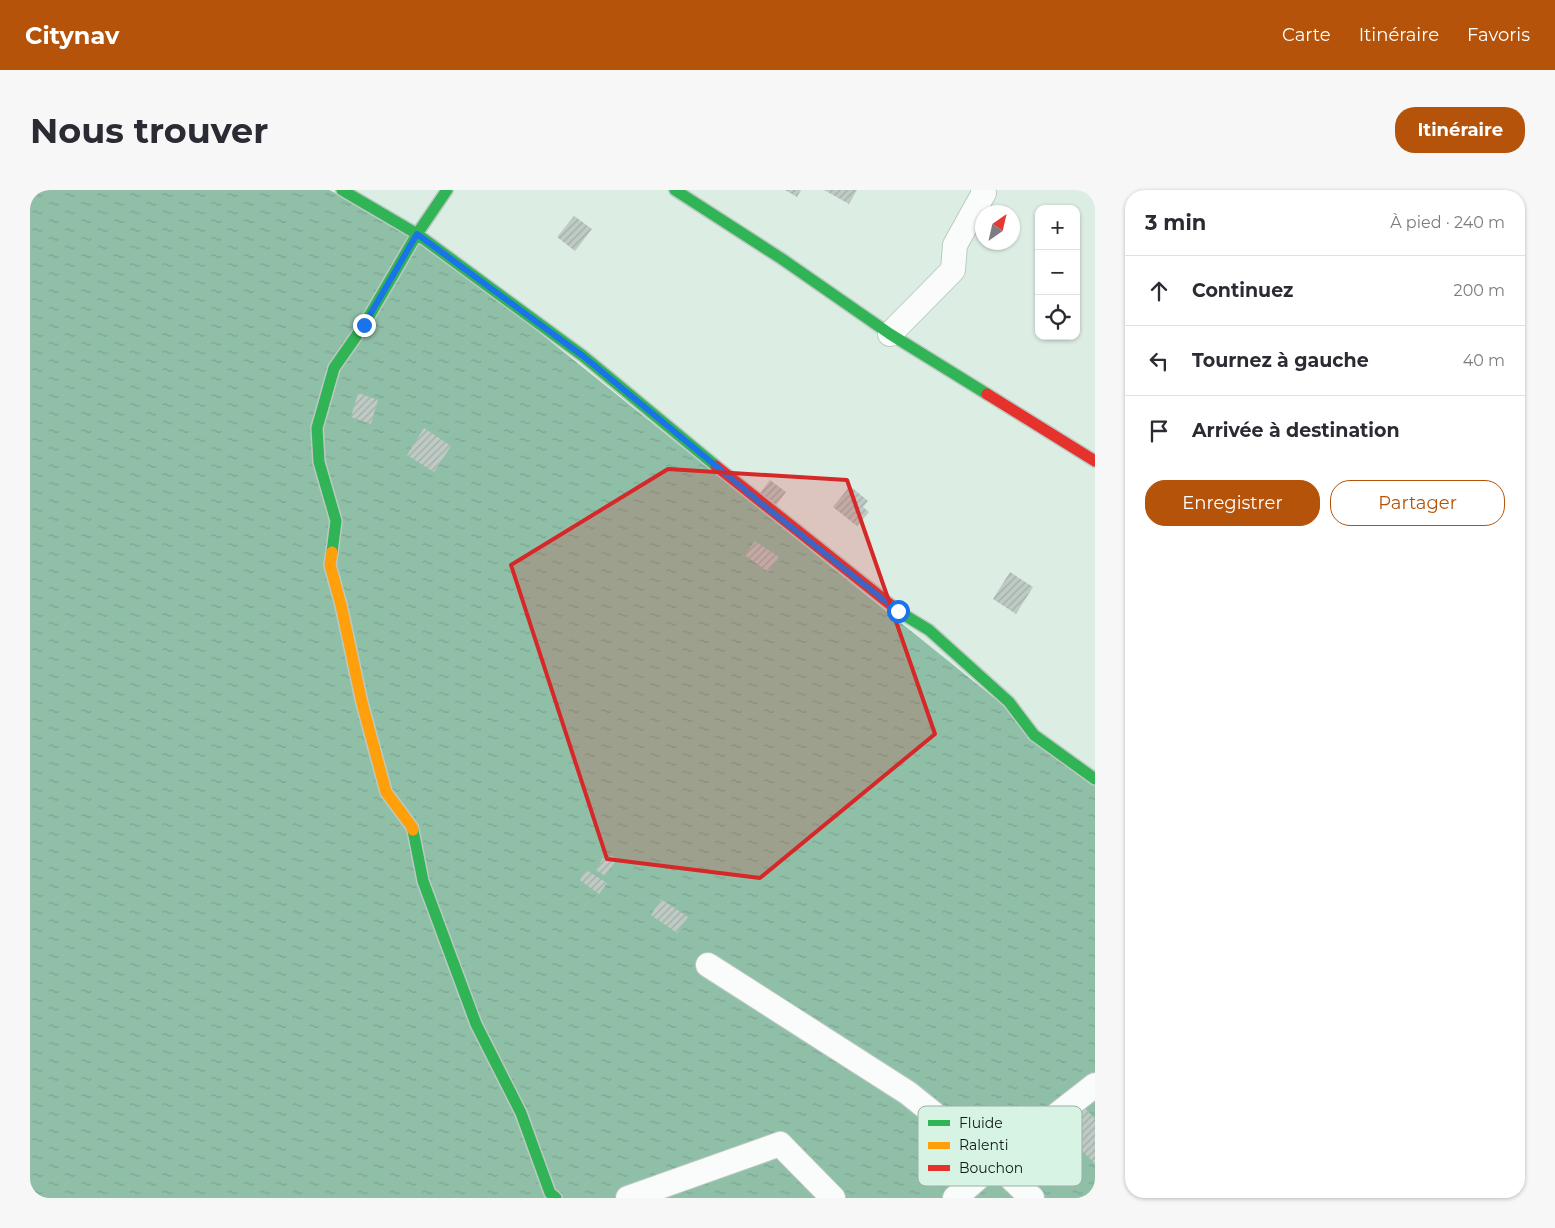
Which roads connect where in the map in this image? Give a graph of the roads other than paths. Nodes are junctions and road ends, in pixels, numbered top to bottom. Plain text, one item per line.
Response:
1 (342, 190) edge
2 (447, 190) edge
3 (674, 190) edge
4 (983, 190) edge
5 (417, 234) junction
6 (890, 334) junction
7 (1095, 461) edge
8 (1095, 779) edge
9 (708, 965) dead end
10 (1095, 1085) edge
11 (924, 1106) edge
12 (1068, 1106) edge
13 (969, 1186) edge
14 (1020, 1186) edge
15 (556, 1198) edge
16 (628, 1198) edge
17 (834, 1198) edge
18 (955, 1198) edge
19 (1032, 1198) edge

1 - 5 street
2 - 5 street
3 - 6 street
4 - 6 street
5 - 8 street
5 - 15 street
6 - 7 street
9 - 11 street
10 - 12 street
13 - 18 street
14 - 19 street
16 - 17 street

